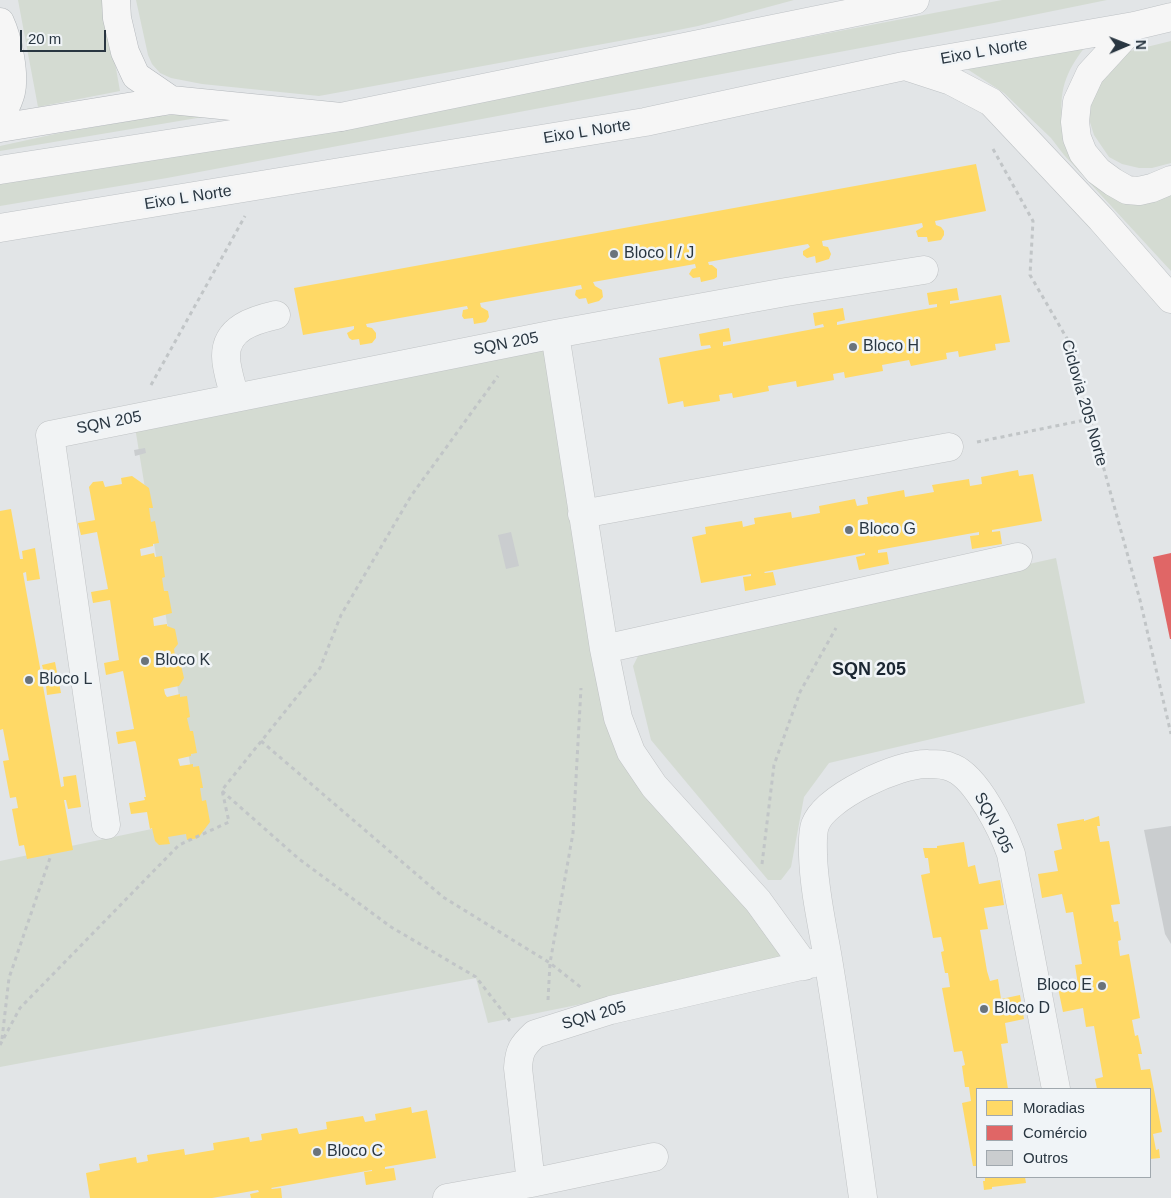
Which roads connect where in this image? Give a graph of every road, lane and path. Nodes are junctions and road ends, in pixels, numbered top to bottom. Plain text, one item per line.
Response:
1 (116, 0) edge
2 (915, 0) edge
3 (1171, 17) edge
4 (0, 22) edge
5 (1134, 26) junction
6 (904, 66) junction
7 (171, 100) junction
8 (341, 117) junction
9 (0, 118) edge
10 (0, 128) edge
11 (991, 147) dead end
12 (0, 170) edge
13 (1171, 180) edge
14 (262, 185) junction
15 (0, 228) edge
16 (924, 270) dead end
17 (1171, 299) edge
18 (276, 315) dead end
19 (554, 334) junction
20 (523, 340) junction
21 (235, 398) junction
22 (133, 419) junction
23 (1090, 419) junction
24 (949, 447) joint
25 (582, 514) junction
26 (1018, 557) dead end
27 (856, 592) junction
28 (604, 649) junction
29 (581, 684) dead end
30 (1171, 734) edge
31 (261, 741) junction
32 (222, 790) junction
33 (106, 825) dead end
34 (50, 858) dead end
35 (758, 901) junction
36 (550, 963) junction
37 (817, 963) junction
38 (612, 1010) junction
39 (536, 1036) junction
40 (1, 1043) edge
41 (1056, 1088) edge
42 (654, 1157) dead end
43 (531, 1183) junction
44 (447, 1198) edge
45 (863, 1198) edge

1 - 7 main road
2 - 8 main road
3 - 5 main road, Eixo L Norte
4 - 9 main road
5 - 6 main road, Eixo L Norte
5 - 13 main road
6 - 14 main road, Eixo L Norte
6 - 17 main road
7 - 8 main road
7 - 10 main road
8 - 12 main road
11 - 23 path, Ciclovia 205 Norte
14 - 15 main road, Eixo L Norte
14 - 22 path
16 - 19 street, SQN 205
18 - 21 street
19 - 20 street, SQN 205
19 - 25 street, SQN 205
20 - 21 street, SQN 205
20 - 31 path
21 - 22 street, SQN 205
22 - 33 street, SQN 205
23 - 24 path
23 - 30 path, Ciclovia 205 Norte
24 - 25 street
25 - 28 street, SQN 205
26 - 27 street
27 - 28 street
27 - 35 path
28 - 35 street, SQN 205
29 - 36 path
31 - 32 path
31 - 36 path
32 - 39 path
32 - 40 path
34 - 40 path
35 - 37 street, SQN 205
36 - 38 path
36 - 39 path
37 - 38 street, SQN 205
37 - 41 street, SQN 205
37 - 45 street, SQN 205
38 - 39 street, SQN 205
39 - 43 street
42 - 43 street
43 - 44 street

